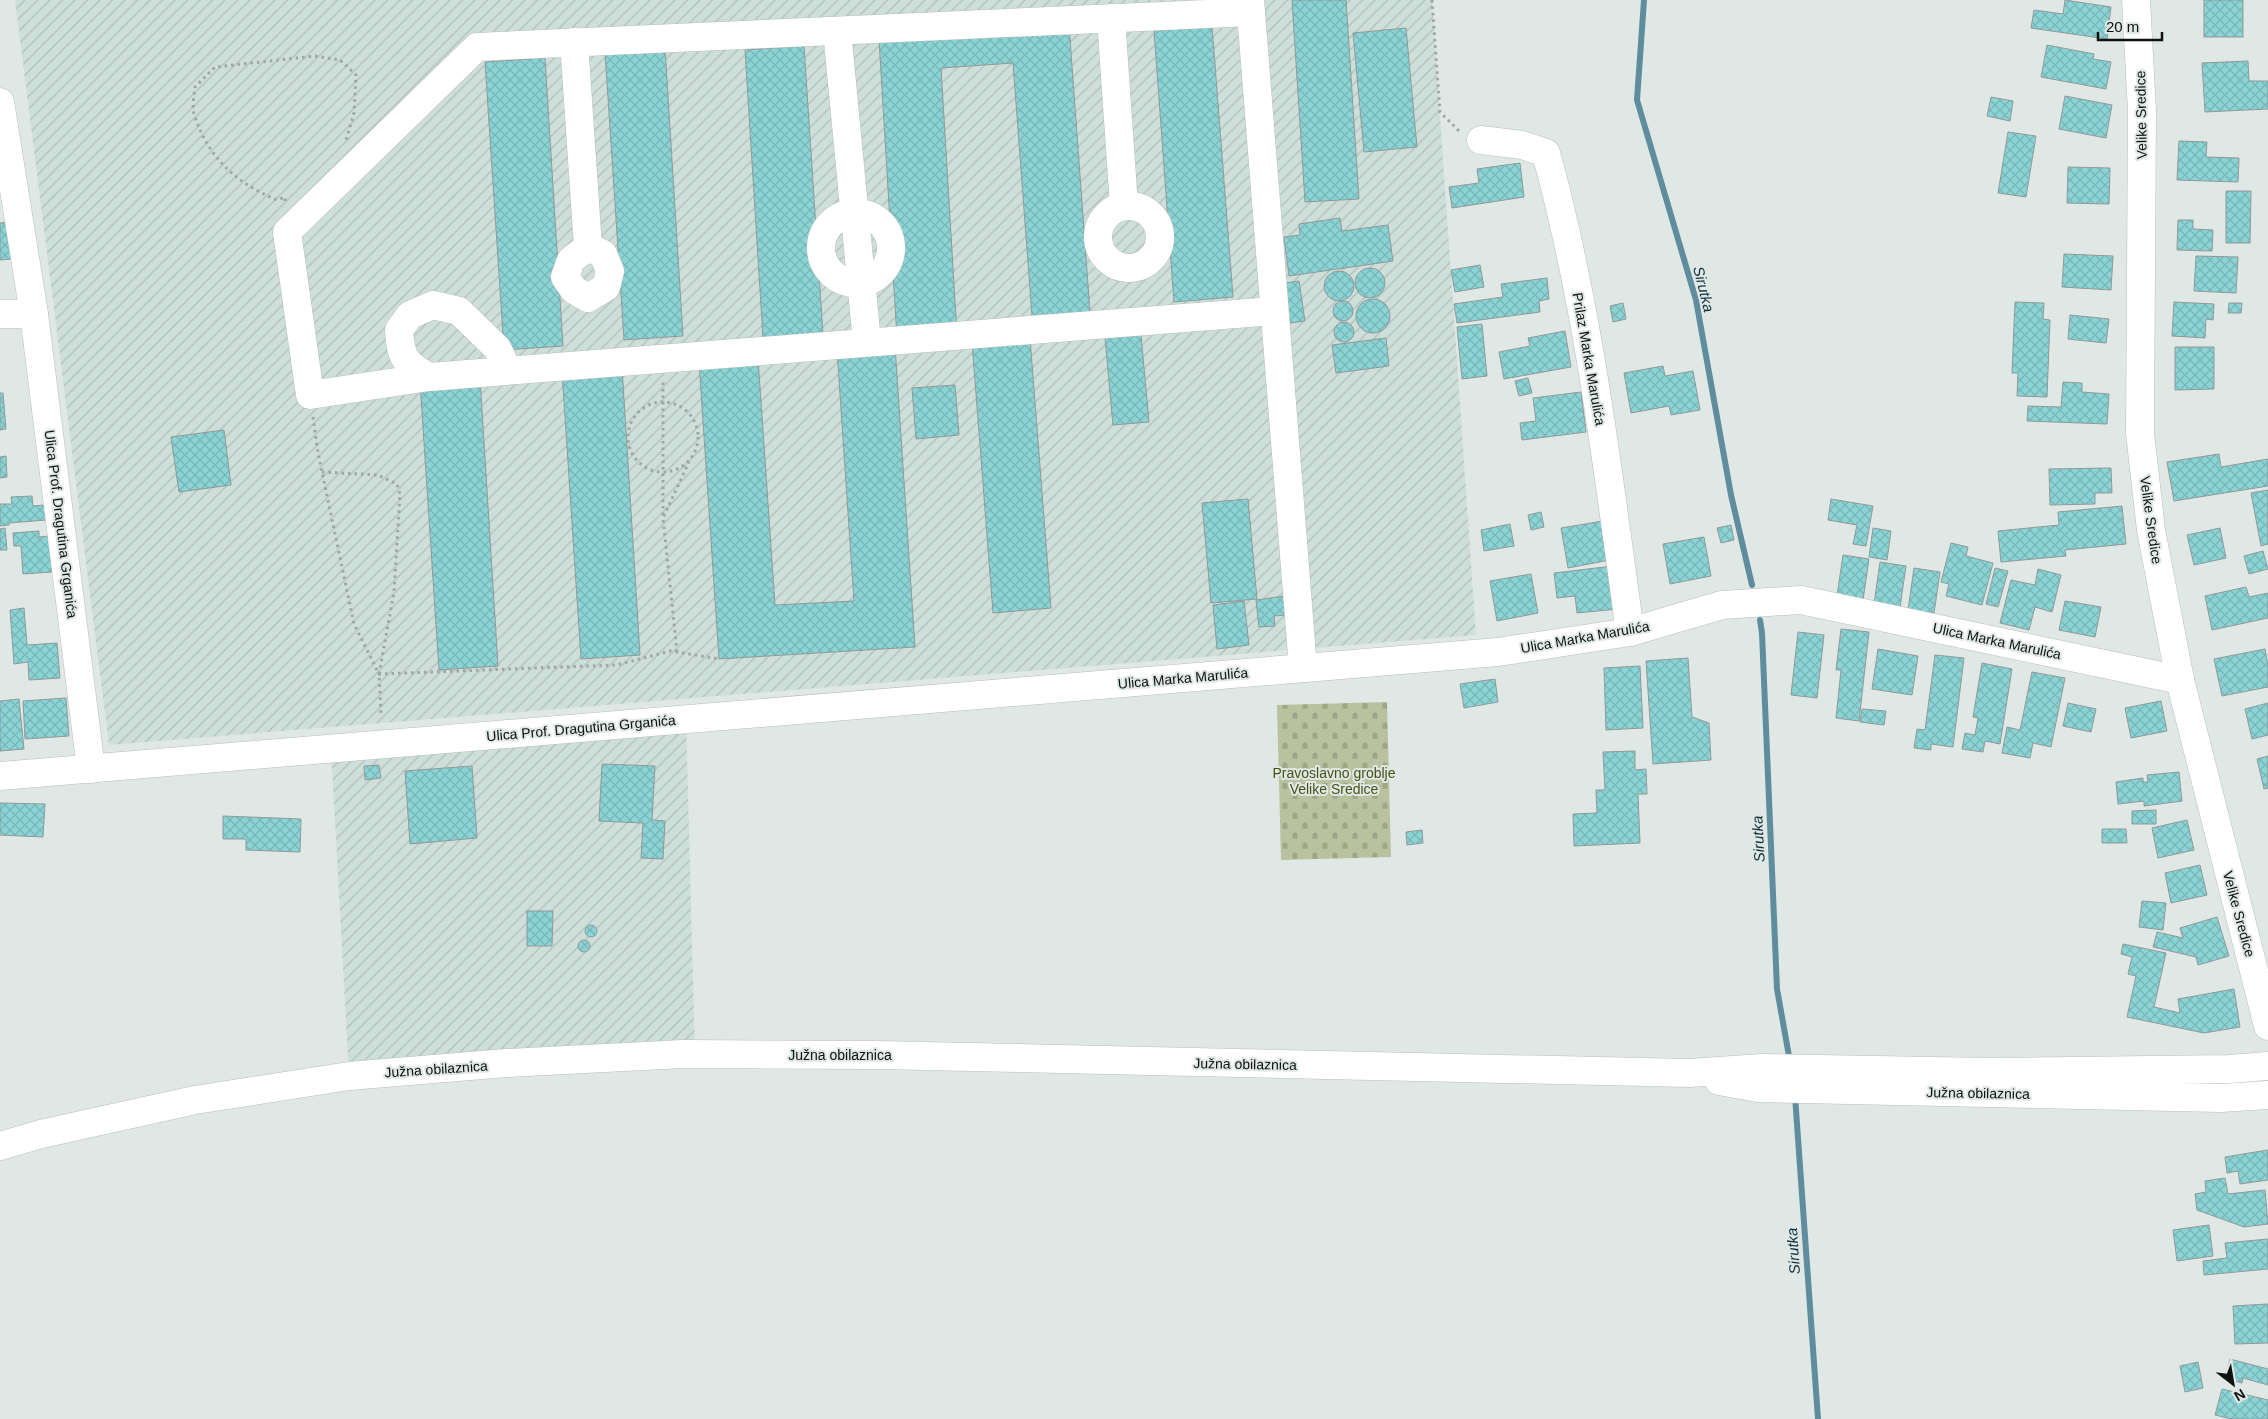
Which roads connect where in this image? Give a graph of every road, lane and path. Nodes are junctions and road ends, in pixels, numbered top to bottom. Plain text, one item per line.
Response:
1 (1432, 0) edge
2 (2136, 0) edge
3 (1250, 6) edge
4 (1110, 18) junction
5 (837, 31) junction
6 (574, 42) junction
7 (0, 102) edge
8 (1482, 140) joint
9 (360, 161) junction
10 (1124, 206) dead end
11 (854, 213) junction
12 (287, 232) junction
13 (588, 247) dead end
14 (861, 282) junction
15 (1274, 310) junction
16 (0, 314) edge
17 (34, 314) junction
18 (867, 342) junction
19 (661, 359) junction
20 (508, 370) junction
21 (429, 377) junction
22 (310, 395) junction
23 (663, 402) junction
24 (690, 461) junction
25 (322, 472) junction
26 (663, 473) junction
27 (662, 518) junction
28 (1630, 632) junction
29 (677, 652) junction
30 (720, 659) dead end
31 (1303, 668) junction
32 (379, 674) junction
33 (2180, 680) junction
34 (1071, 688) joint
35 (381, 714) dead end
36 (91, 768) junction
37 (0, 776) edge
38 (2268, 1026) edge
39 (2268, 1066) edge
40 (1688, 1073) junction
41 (2268, 1095) edge
42 (0, 1146) edge

1 - 8 path
2 - 33 main road, Velike Sredice
3 - 4 main road
3 - 15 main road
4 - 5 main road
4 - 10 main road
5 - 6 main road
5 - 11 main road
6 - 9 main road
6 - 13 main road
7 - 17 main road, Ulica Prof. Dragutina Grganića
8 - 28 main road, Prilaz Marka Marulića
9 - 12 main road
9 - 12 path
11 - 14 main road
11 - 14 main road
12 - 22 main road
14 - 18 main road
15 - 18 main road
15 - 31 main road
16 - 17 main road
17 - 36 main road, Ulica Prof. Dragutina Grganića
18 - 19 main road
19 - 20 main road
19 - 23 path
20 - 21 main road
20 - 21 main road
21 - 22 main road
22 - 25 path
23 - 24 path
23 - 26 path
23 - 26 path
24 - 26 path
24 - 27 path
25 - 32 path
25 - 32 path
26 - 27 path
27 - 29 path
28 - 31 main road, Ulica Marka Marulića
28 - 33 main road, Ulica Marka Marulića
29 - 30 path
29 - 32 path
31 - 34 main road, Ulica Marka Marulića
32 - 35 path
33 - 38 main road, Velike Sredice
34 - 36 main road, Ulica Prof. Dragutina Grganića
36 - 37 main road, Ulica Prof. Dragutina Grganića
39 - 40 main road, Južna obilaznica
40 - 41 main road, Južna obilaznica
40 - 42 main road, Južna obilaznica

